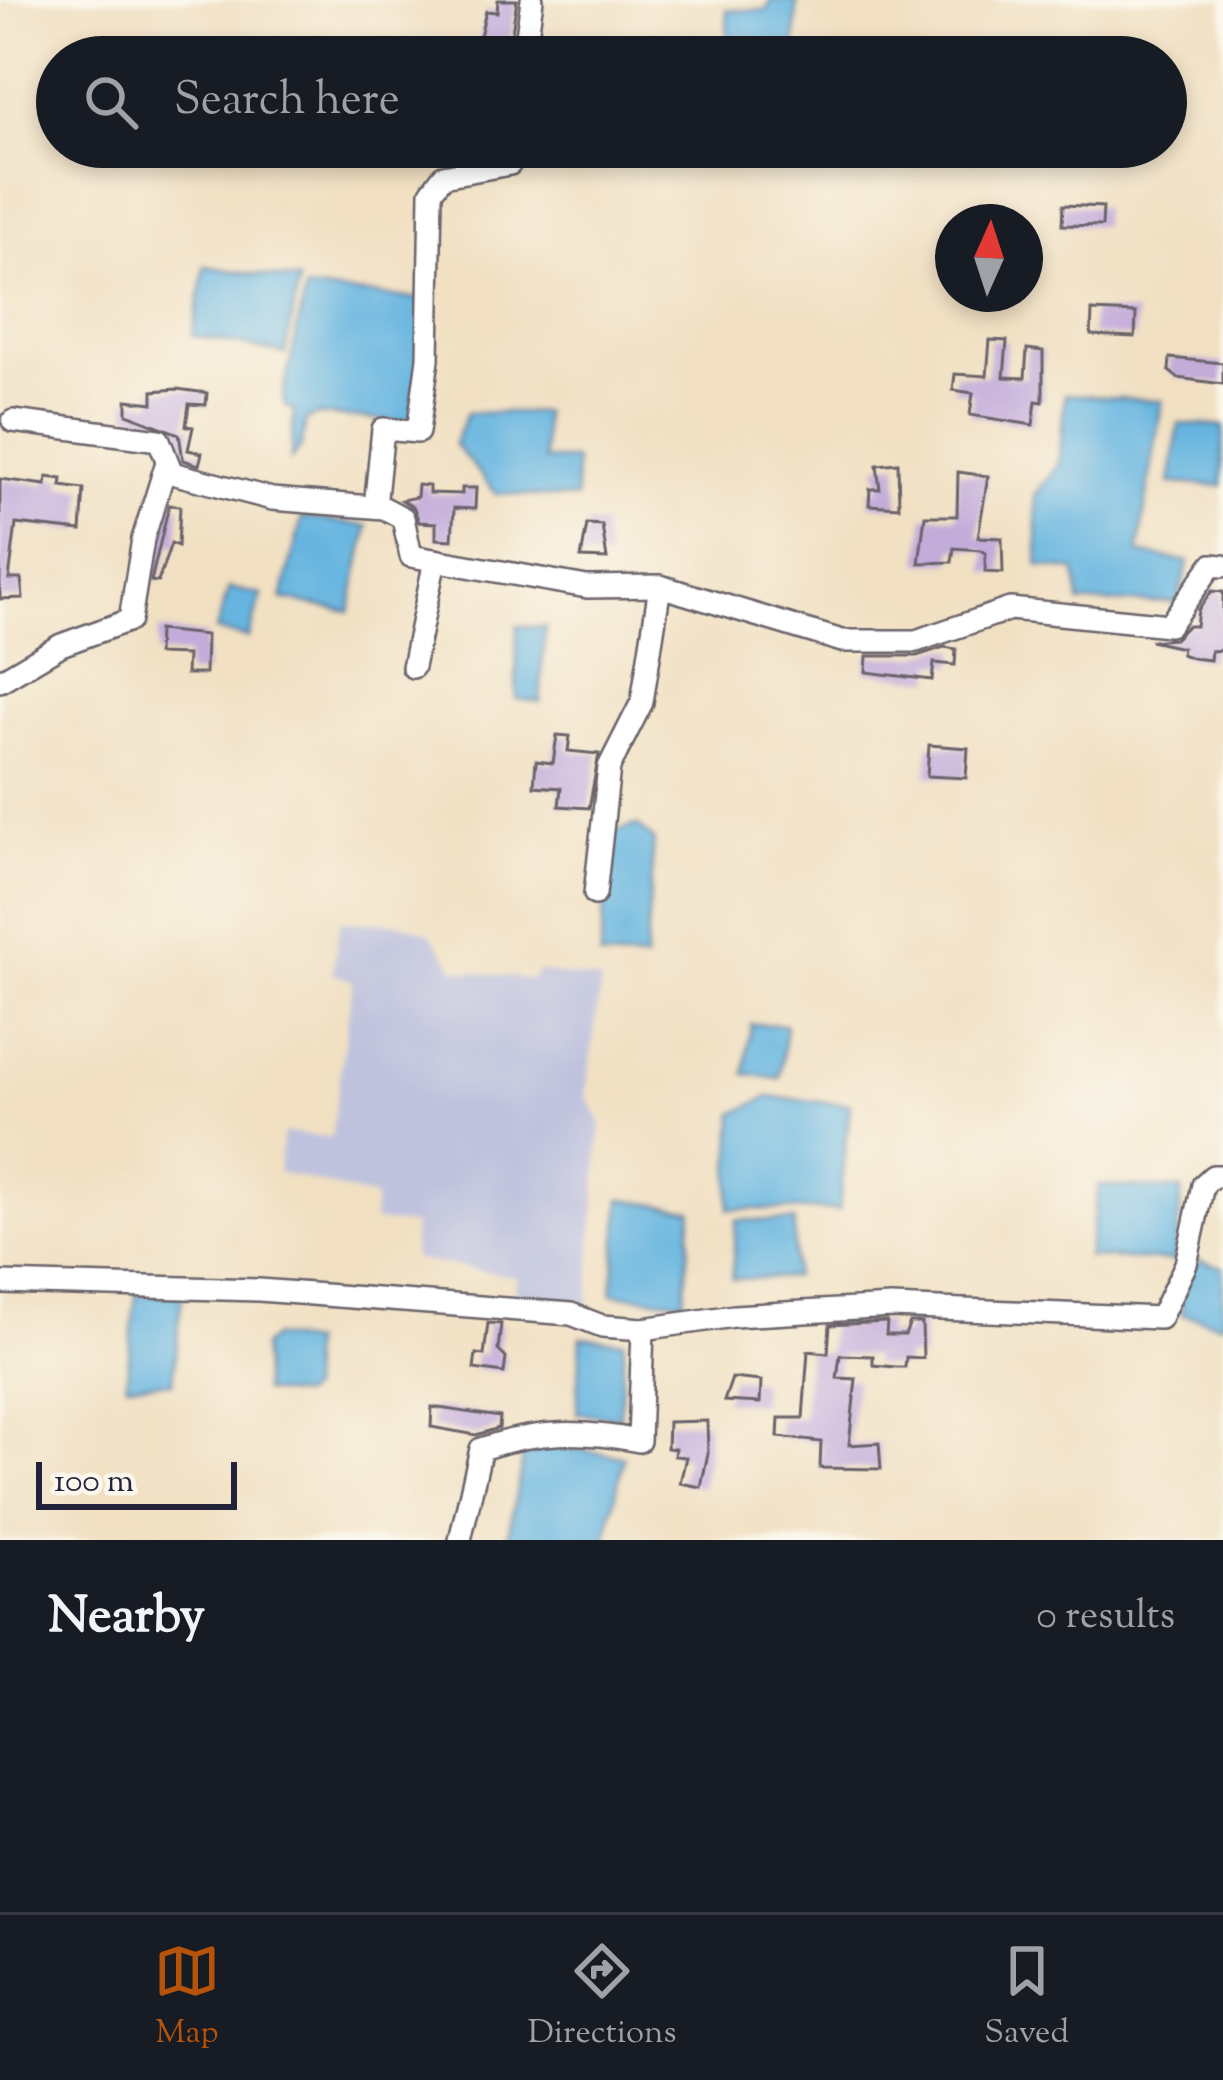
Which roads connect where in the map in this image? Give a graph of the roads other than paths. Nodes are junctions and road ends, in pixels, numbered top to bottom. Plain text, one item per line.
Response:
1 (532, 0) edge
2 (527, 36) edge
3 (488, 168) edge
4 (13, 421) dead end
5 (167, 462) junction
6 (375, 507) junction
7 (435, 560) junction
8 (1223, 566) edge
9 (660, 586) junction
10 (413, 667) dead end
11 (0, 681) edge
12 (595, 894) dead end
13 (1223, 1176) edge
14 (0, 1282) edge
15 (643, 1329) junction
16 (460, 1540) edge

1 - 2 street
3 - 6 street
4 - 5 street
5 - 6 street
5 - 11 street
6 - 7 street
7 - 9 street
7 - 10 street
8 - 9 street
9 - 12 street
13 - 15 street
14 - 15 street
15 - 16 street

